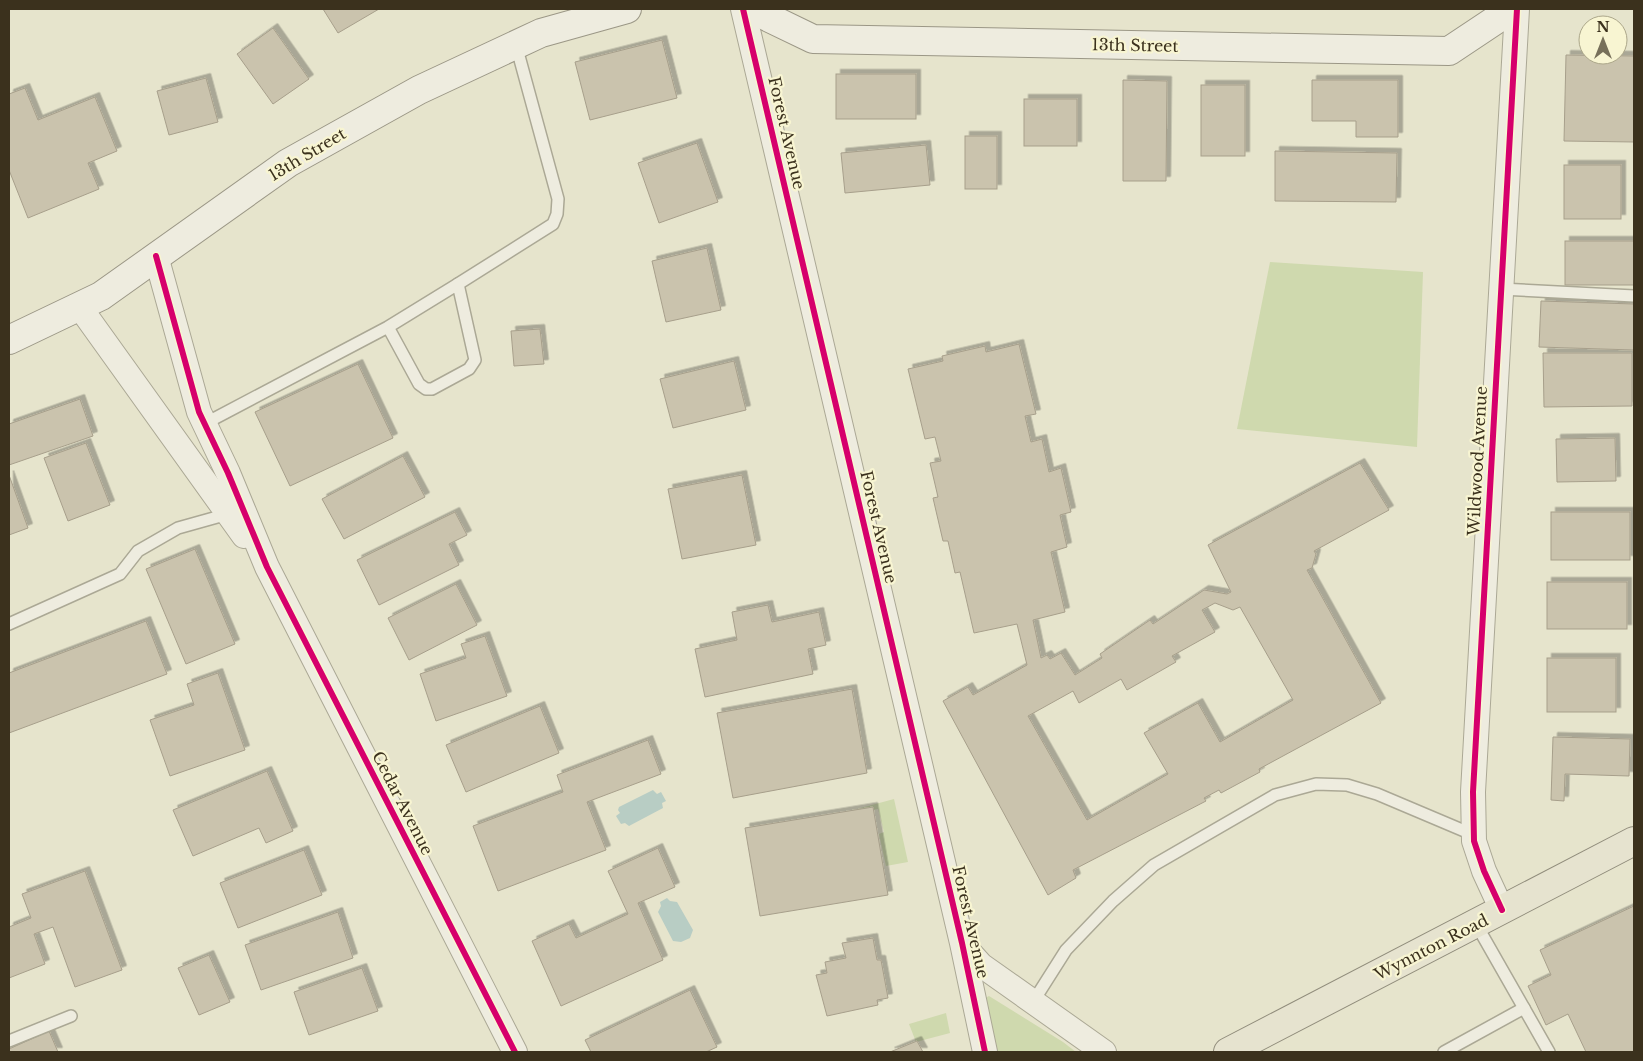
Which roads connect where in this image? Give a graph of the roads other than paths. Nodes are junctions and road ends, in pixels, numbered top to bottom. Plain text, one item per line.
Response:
1 (627, 9) edge
2 (744, 9) edge
3 (751, 9) edge
4 (1512, 9) edge
5 (1517, 9) edge
6 (516, 44) junction
7 (156, 256) junction
8 (458, 284) junction
9 (1500, 289) junction
10 (1634, 296) edge
11 (79, 306) junction
12 (388, 327) junction
13 (9, 340) edge
14 (204, 424) junction
15 (228, 514) junction
16 (267, 567) junction
17 (9, 624) edge
18 (1474, 835) junction
19 (1634, 841) edge
20 (1502, 910) junction
21 (1476, 924) junction
22 (962, 943) junction
23 (1033, 1002) junction
24 (1524, 1008) junction
25 (71, 1016) dead end
26 (9, 1041) edge
27 (516, 1052) edge
28 (985, 1052) edge
29 (1104, 1052) edge
30 (1228, 1052) edge
31 (1444, 1052) edge
32 (1549, 1052) edge

1 - 6 main road, 13th Street
2 - 22 street, Forest Avenue
3 - 4 main road, 13th Street
5 - 9 street, Wildwood Avenue
6 - 7 main road, 13th Street
6 - 8 lane
7 - 11 main road, 13th Street
7 - 14 street
8 - 12 lane
8 - 12 lane
9 - 10 lane
9 - 18 street, Wildwood Avenue
11 - 13 main road, 13th Street
11 - 15 street
12 - 14 lane
14 - 16 street
15 - 16 street
15 - 17 lane
16 - 27 street, Cedar Avenue
18 - 20 street, Wildwood Avenue
18 - 23 lane
19 - 20 main road, Wynnton Road
20 - 21 main road, Wynnton Road
21 - 24 lane
21 - 30 main road, Wynnton Road
22 - 23 street, Forest Avenue
22 - 28 street, Forest Avenue
23 - 29 street, Forest Avenue
24 - 31 lane
24 - 32 lane
25 - 26 lane

